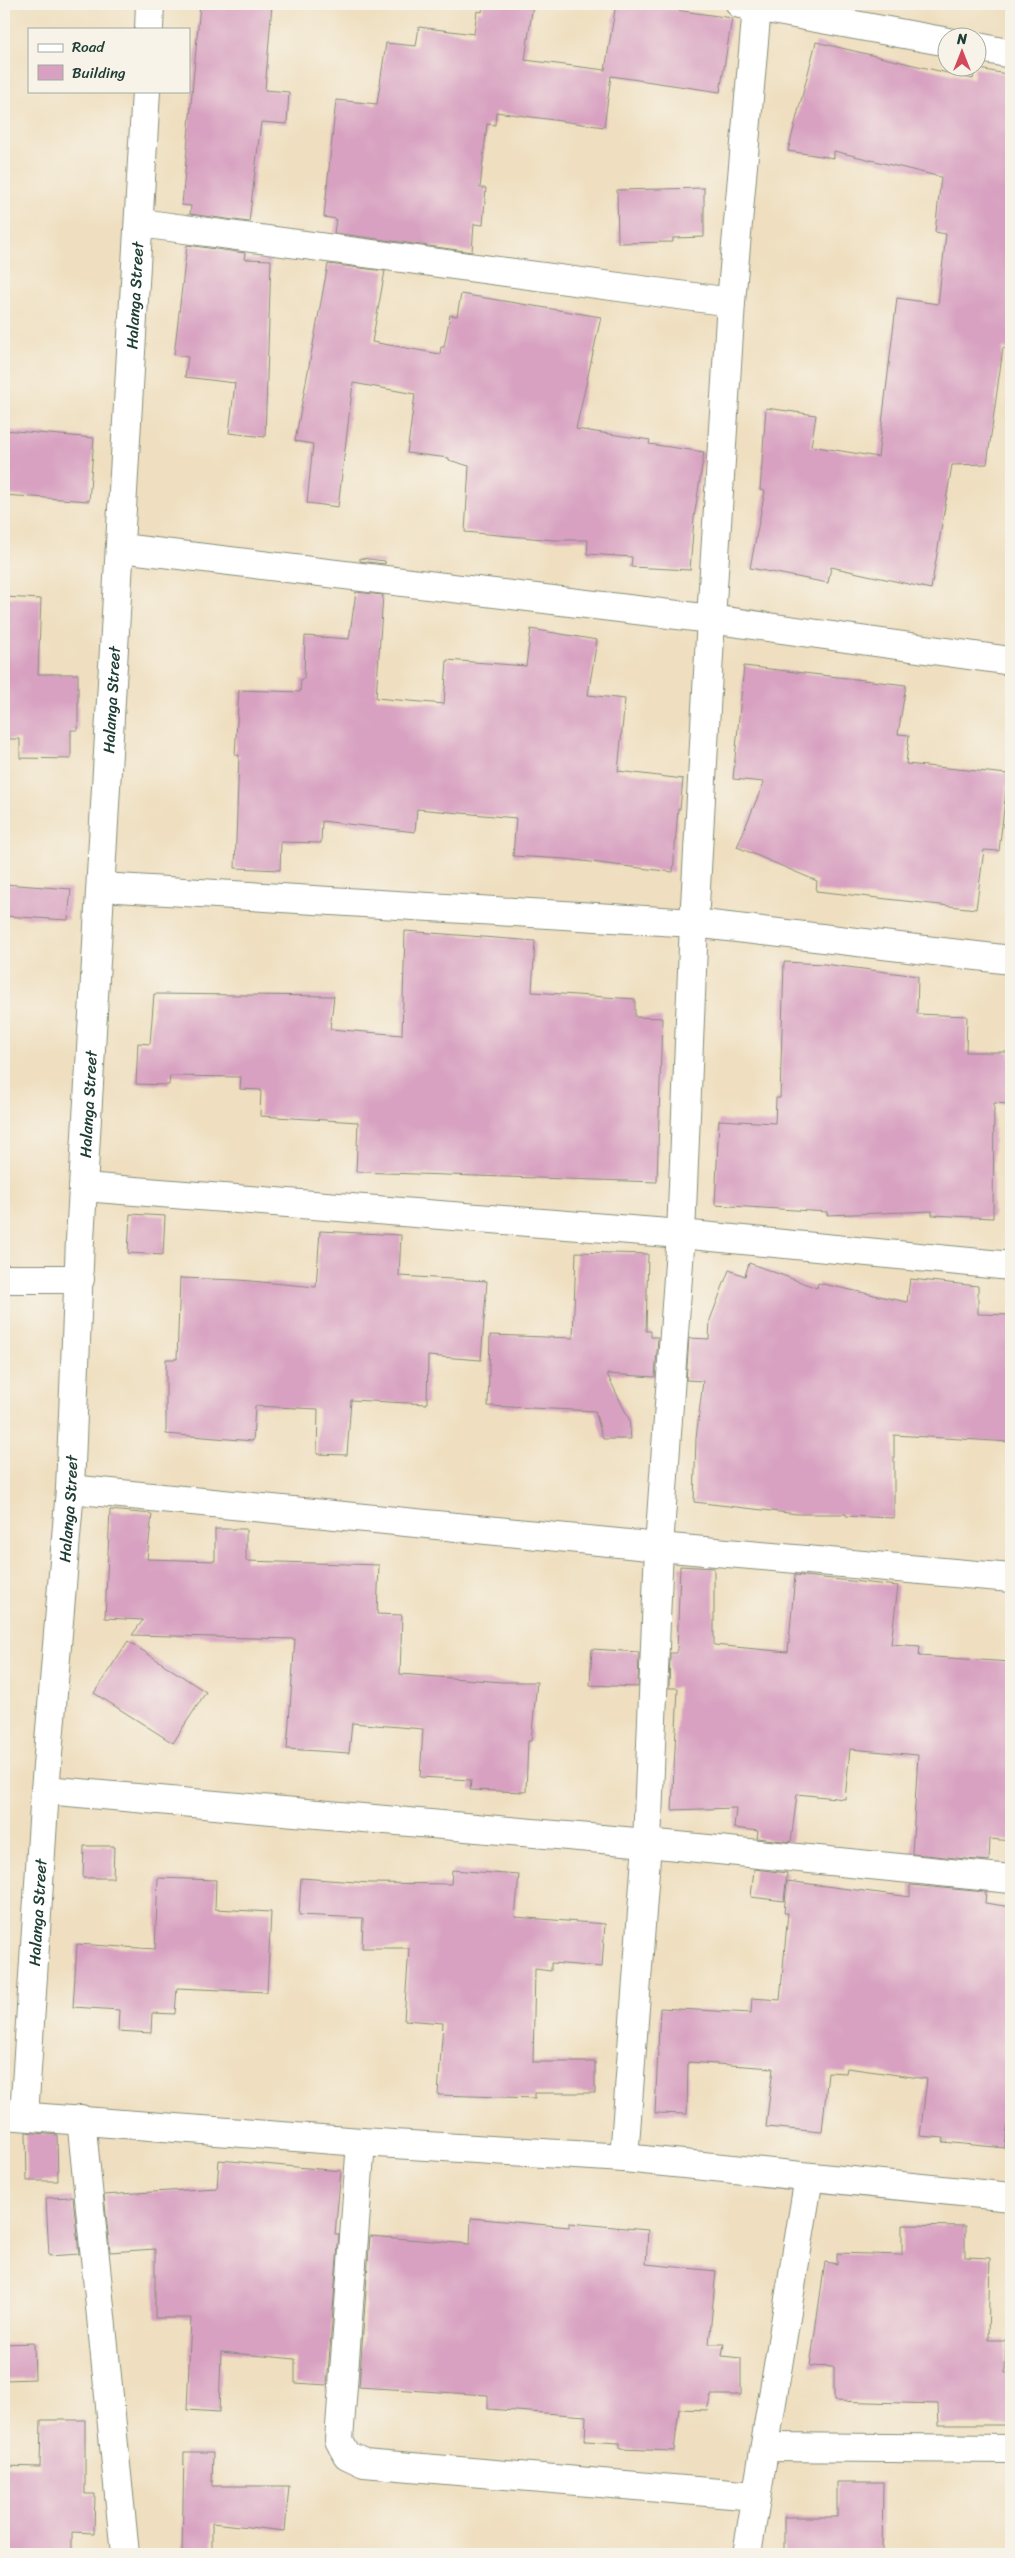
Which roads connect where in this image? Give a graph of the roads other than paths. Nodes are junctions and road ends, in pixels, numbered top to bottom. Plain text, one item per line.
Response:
1 (150, 4) edge
2 (748, 5) edge
3 (149, 28) edge
4 (938, 40) edge
5 (988, 49) edge
6 (1011, 54) edge
7 (146, 92) edge
8 (140, 223) junction
9 (731, 302) junction
10 (121, 548) junction
11 (711, 620) junction
12 (1011, 661) edge
13 (101, 887) junction
14 (694, 923) junction
15 (1011, 960) edge
16 (84, 1187) junction
17 (681, 1234) junction
18 (1011, 1266) edge
19 (4, 1279) edge
20 (80, 1279) junction
21 (70, 1489) junction
22 (659, 1547) junction
23 (1011, 1578) edge
24 (44, 1790) junction
25 (647, 1843) junction
26 (1011, 1879) edge
27 (14, 2115) edge
28 (81, 2119) junction
29 (361, 2142) junction
30 (624, 2158) junction
31 (809, 2177) junction
32 (1011, 2198) edge
33 (765, 2448) junction
34 (1011, 2449) edge
35 (756, 2496) junction
36 (125, 2554) edge
37 (747, 2554) edge

1 - 3 street
2 - 4 street
2 - 9 street
5 - 6 street
7 - 8 street, Halanga Street
8 - 9 street
8 - 10 street, Halanga Street
9 - 11 street
10 - 11 street
10 - 13 street, Halanga Street
11 - 12 street
11 - 14 street
13 - 14 street
13 - 16 street, Halanga Street
14 - 15 street
14 - 17 street
16 - 17 street
16 - 20 street, Halanga Street
17 - 18 street
17 - 22 street
19 - 20 street
20 - 21 street, Halanga Street
21 - 22 street
21 - 24 street, Halanga Street
22 - 23 street
22 - 25 street
24 - 25 street
24 - 27 street, Halanga Street
25 - 26 street
25 - 30 street
27 - 28 street
28 - 29 street
28 - 36 street
29 - 30 street
29 - 35 street
30 - 31 street
31 - 32 street
31 - 33 street
33 - 34 street
33 - 35 street
35 - 37 street

